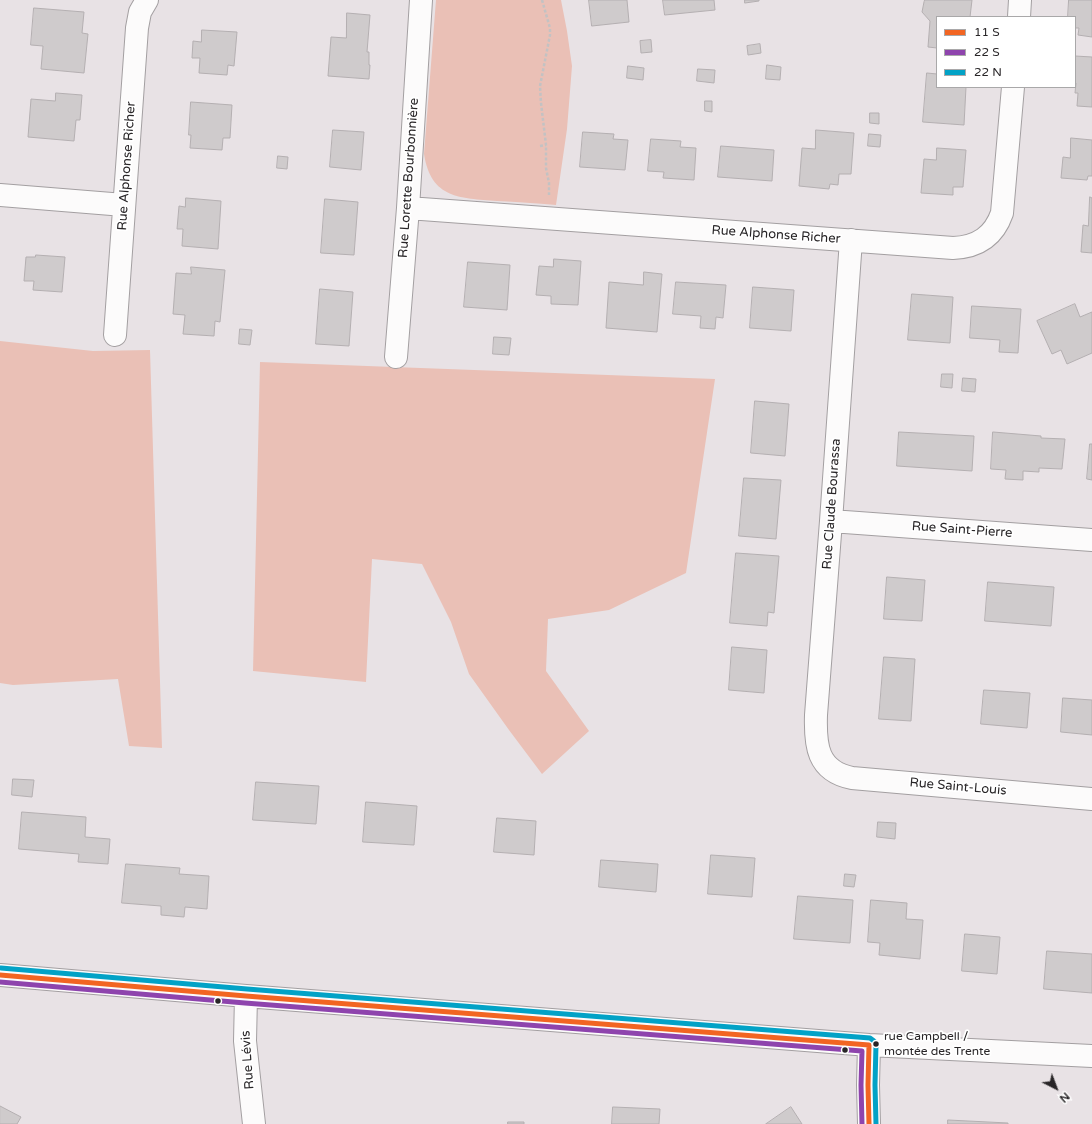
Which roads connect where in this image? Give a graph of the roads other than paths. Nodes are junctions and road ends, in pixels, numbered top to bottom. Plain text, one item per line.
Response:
1 (147, 0) edge
2 (421, 0) edge
3 (1020, 0) edge
4 (1018, 16) edge
5 (1013, 88) edge
6 (0, 196) edge
7 (124, 206) junction
8 (408, 208) junction
9 (851, 240) junction
10 (115, 335) dead end
11 (396, 357) dead end
12 (831, 521) junction
13 (1092, 540) edge
14 (827, 765) joint
15 (1092, 798) edge
16 (0, 975) edge
17 (246, 996) junction
18 (869, 1045) junction
19 (1092, 1056) edge
20 (254, 1124) edge
21 (868, 1124) edge

1 - 7 street, Rue Alphonse Richer
2 - 8 street, Rue Lorette Bourbonnière
3 - 4 street
5 - 9 street, Rue Alphonse Richer
6 - 7 street
7 - 10 street, Rue Alphonse Richer
8 - 9 street, Rue Alphonse Richer
8 - 11 street, Rue Lorette Bourbonnière
9 - 12 street, Rue Claude Bourassa
12 - 13 street, Rue Saint-Pierre
12 - 14 street, Rue Claude Bourassa
14 - 15 street, Rue Saint-Louis
16 - 17 street
17 - 18 street
17 - 20 street, Rue Lévis
18 - 19 street
18 - 21 street

